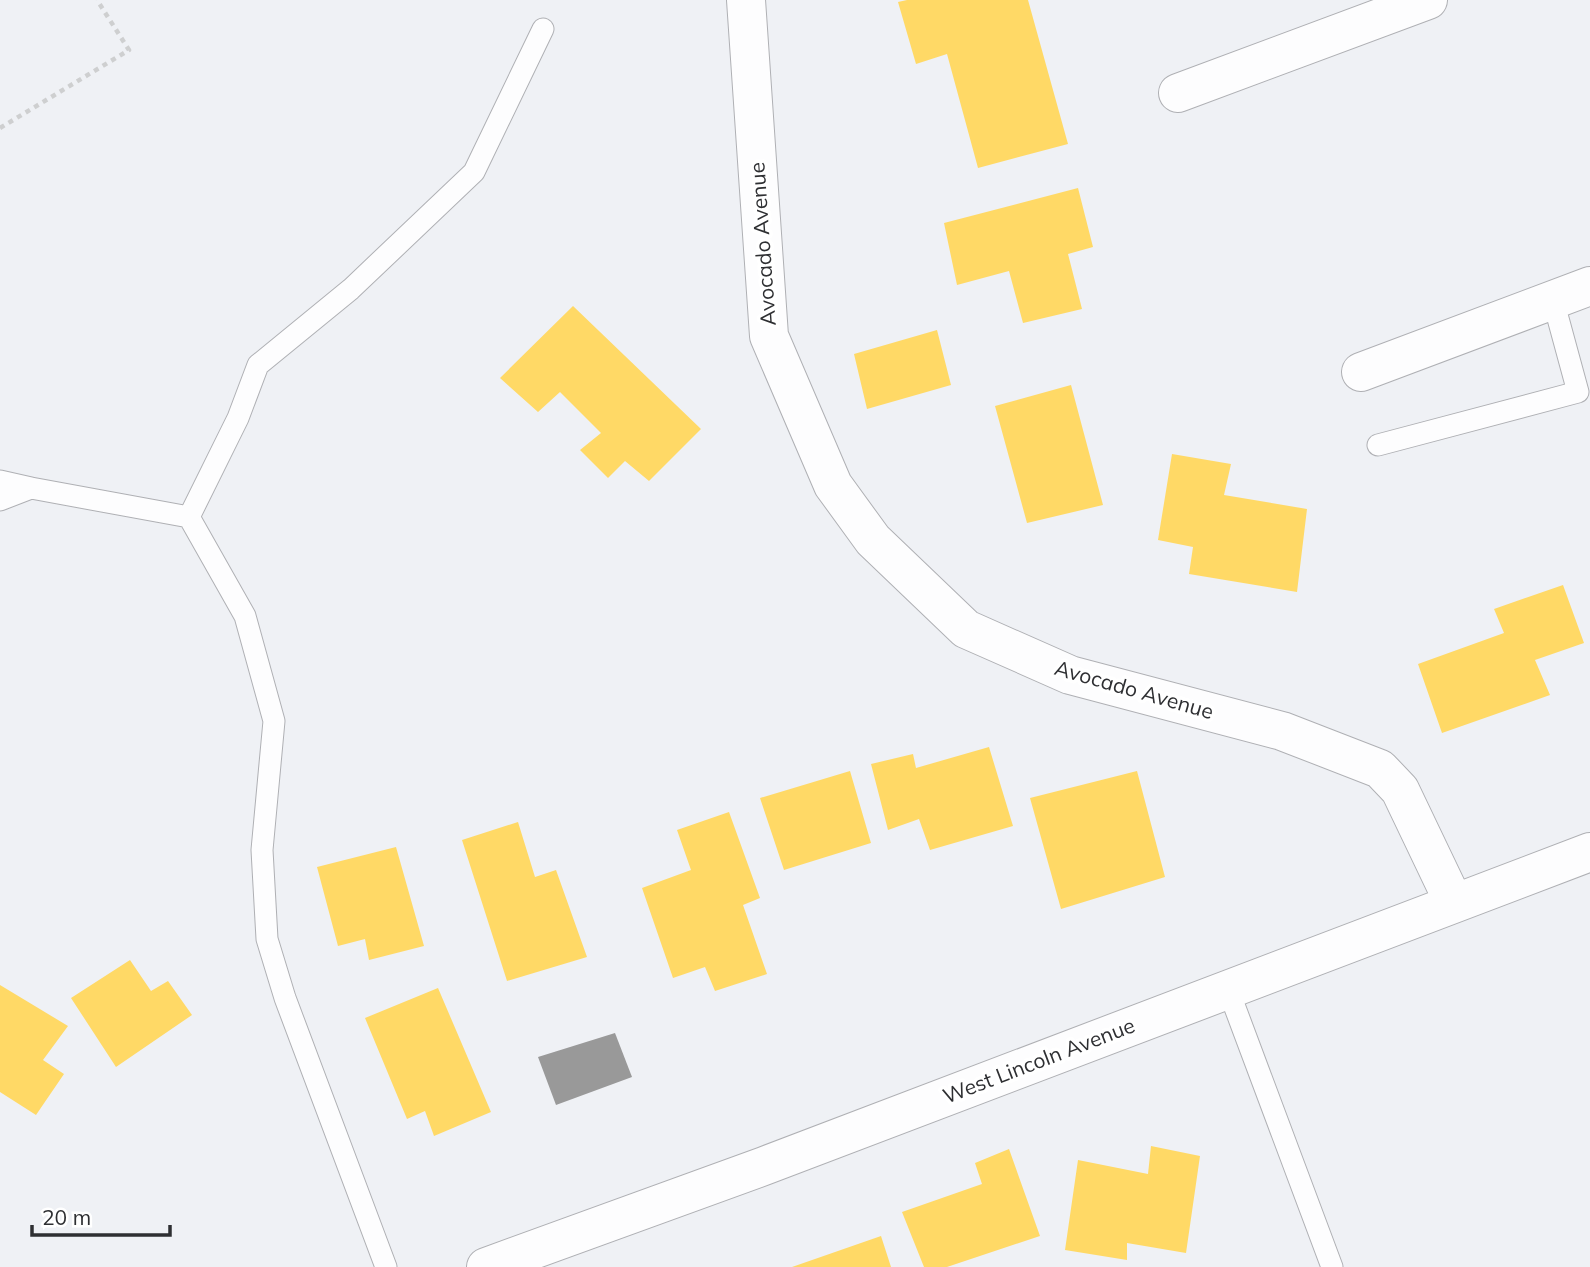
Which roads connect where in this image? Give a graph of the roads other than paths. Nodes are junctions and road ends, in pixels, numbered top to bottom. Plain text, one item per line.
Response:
1 (746, 0) edge
2 (1428, 0) edge
3 (543, 29) dead end
4 (1178, 93) dead end
5 (1590, 286) edge
6 (1553, 300) junction
7 (1361, 372) dead end
8 (1378, 445) dead end
9 (0, 481) edge
10 (31, 488) junction
11 (0, 500) edge
12 (189, 517) junction
13 (1590, 852) edge
14 (1454, 903) junction
15 (1228, 989) junction
16 (386, 1267) edge
17 (486, 1267) edge
18 (1332, 1267) edge

1 - 14 street, Avocado Avenue
2 - 4 street
3 - 12 lane
5 - 6 street
6 - 7 street
6 - 8 lane
9 - 10 lane
10 - 11 lane
10 - 12 lane
12 - 16 lane
13 - 14 street, West Lincoln Avenue
14 - 15 street, West Lincoln Avenue
15 - 17 street, West Lincoln Avenue
15 - 18 lane

